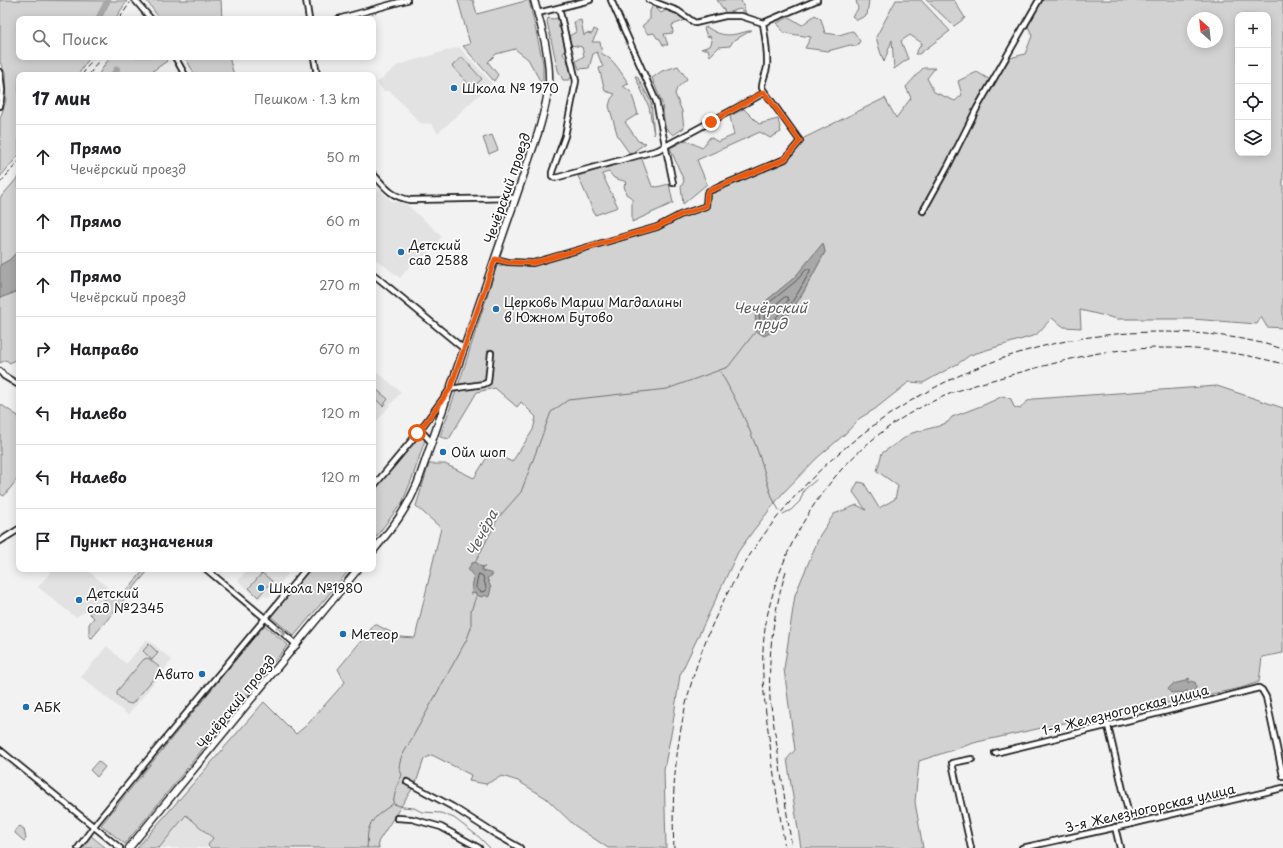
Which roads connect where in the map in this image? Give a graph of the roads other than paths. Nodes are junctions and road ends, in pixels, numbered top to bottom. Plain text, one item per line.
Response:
1 (135, 0) edge
2 (306, 0) edge
3 (408, 0) edge
4 (534, 0) edge
5 (590, 0) edge
6 (611, 0) edge
7 (650, 0) edge
8 (817, 0) edge
9 (1039, 0) edge
10 (559, 8) junction
11 (538, 13) junction
12 (149, 16) edge
13 (309, 16) edge
14 (349, 16) edge
15 (763, 22) junction
16 (177, 60) edge
17 (314, 60) edge
18 (0, 72) edge
19 (183, 72) edge
20 (316, 72) edge
21 (764, 92) junction
22 (0, 106) edge
23 (665, 147) junction
24 (376, 177) edge
25 (673, 183) dead end
26 (515, 198) junction
27 (923, 210) dead end
28 (495, 259) junction
29 (376, 276) edge
30 (464, 349) junction
31 (491, 353) dead end
32 (0, 371) edge
33 (16, 383) edge
34 (450, 389) junction
35 (417, 433) junction
36 (432, 442) junction
37 (376, 483) edge
38 (16, 531) edge
39 (0, 541) edge
40 (376, 547) edge
41 (210, 572) edge
42 (303, 572) edge
43 (356, 572) edge
44 (265, 618) junction
45 (297, 645) junction
46 (1108, 726) junction
47 (0, 750) edge
48 (995, 753) dead end
49 (972, 759) dead end
50 (1283, 776) edge
51 (407, 782) dead end
52 (1283, 788) edge
53 (397, 818) dead end
54 (1131, 824) junction
55 (94, 827) junction
56 (1115, 827) junction
57 (78, 848) edge
58 (120, 848) edge
59 (130, 848) edge
60 (479, 848) edge
61 (520, 848) edge
62 (971, 848) edge
63 (1022, 848) edge
64 (1120, 848) edge

1 - 12 street
2 - 13 street
3 - 14 street
4 - 11 main road, Чечёрский проезд
5 - 10 street
6 - 23 street
7 - 15 street
8 - 15 street
9 - 27 street
10 - 11 street
10 - 23 street
11 - 26 main road, Чечёрский проезд
15 - 21 street
16 - 19 street
17 - 20 street
18 - 22 street
21 - 23 street
21 - 28 street
23 - 25 street
24 - 26 street
26 - 28 main road, Чечёрский проезд
28 - 30 main road, Чечёрский проезд
29 - 30 street
30 - 34 main road, Чечёрский проезд
31 - 34 street
32 - 33 street
34 - 35 street
34 - 36 main road, Чечёрский проезд
35 - 36 street
35 - 37 street
36 - 40 main road, Чечёрский проезд
38 - 39 street
41 - 44 street
42 - 44 street
43 - 45 main road, Чечёрский проезд
44 -> 45 street
44 - 55 street
45 - 59 main road, Чечёрский проезд
46 - 48 street, 1-я Железногорская улица
46 - 50 street, 1-я Железногорская улица
46 - 54 street
47 - 55 street
49 - 62 street
51 - 61 street
52 - 54 street, 3-я Железногорская улица
53 - 60 street
54 - 56 street, 3-я Железногорская улица
55 - 57 street
55 - 58 street
56 - 63 street, 3-я Железногорская улица
56 - 64 street

